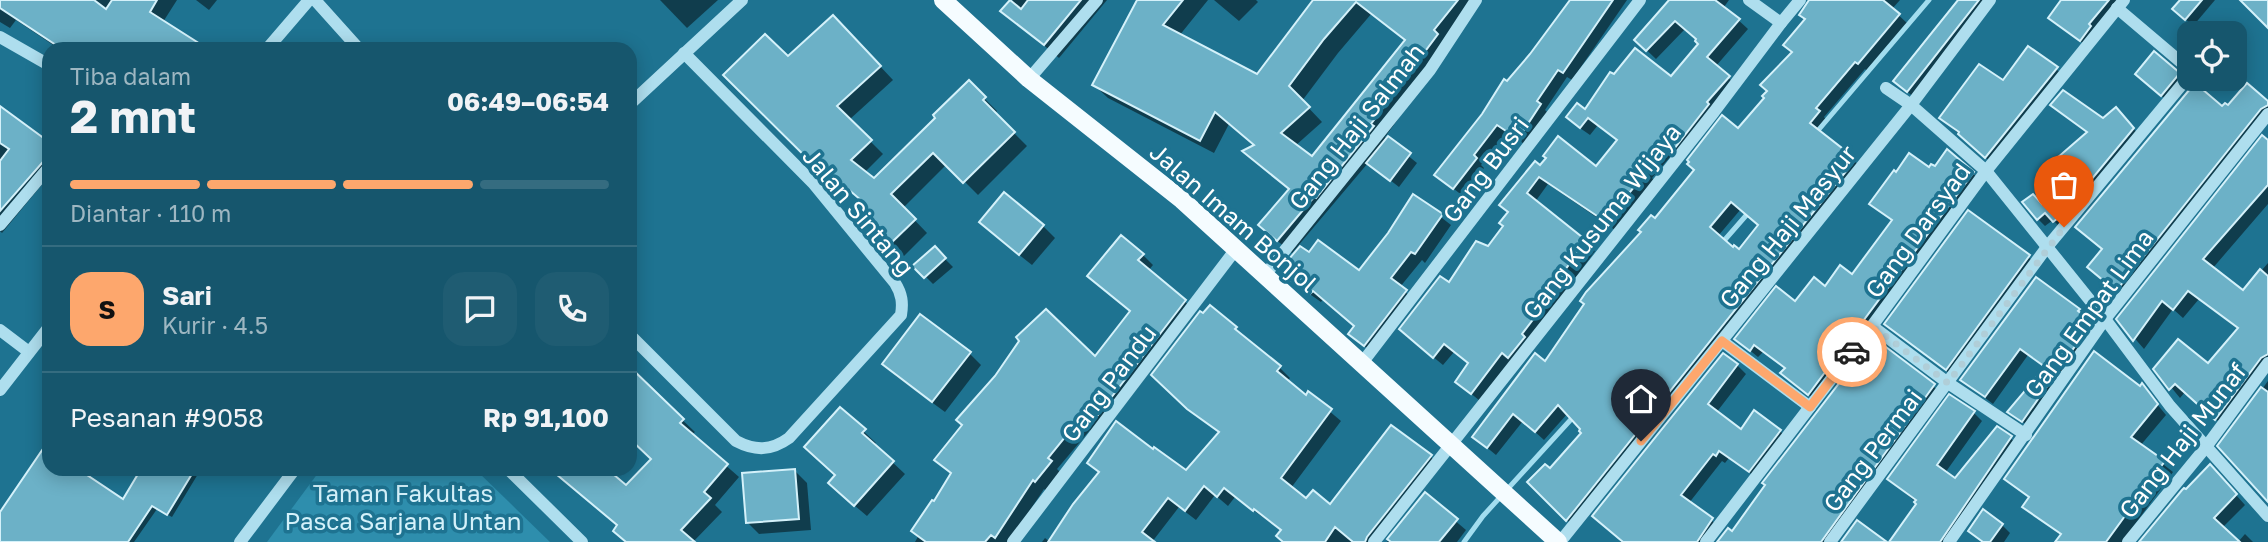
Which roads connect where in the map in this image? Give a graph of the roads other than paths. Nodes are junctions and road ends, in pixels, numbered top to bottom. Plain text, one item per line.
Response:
1 (309, 0) edge
2 (315, 0) edge
3 (742, 0) edge
4 (943, 0) edge
5 (1097, 0) edge
6 (1476, 0) edge
7 (1640, 0) edge
8 (1749, 0) edge
9 (1800, 0) edge
10 (1990, 0) edge
11 (2121, 4) edge
12 (1781, 23) junction
13 (0, 37) edge
14 (273, 42) edge
15 (353, 42) edge
16 (684, 53) junction
17 (2177, 58) edge
18 (42, 61) edge
19 (1029, 79) junction
20 (1886, 88) dead end
21 (2177, 90) edge
22 (637, 97) edge
23 (1911, 105) junction
24 (2268, 114) edge
25 (1986, 171) junction
26 (42, 175) edge
27 (0, 225) edge
28 (2047, 247) junction
29 (1236, 249) junction
30 (1265, 275) junction
31 (2105, 319) junction
32 (1872, 326) junction
33 (0, 330) edge
34 (42, 336) edge
35 (1722, 341) junction
36 (637, 342) edge
37 (29, 352) junction
38 (1362, 363) junction
39 (2268, 363) edge
40 (1948, 383) junction
41 (0, 390) edge
42 (1810, 407) junction
43 (2026, 435) junction
44 (1452, 444) junction
45 (2206, 447) junction
46 (290, 476) edge
47 (515, 476) edge
48 (2268, 516) edge
49 (240, 542) edge
50 (582, 542) edge
51 (1013, 542) edge
52 (1374, 542) edge
53 (1559, 542) edge
54 (1706, 542) edge
55 (1830, 542) edge
56 (1949, 542) edge
57 (2128, 542) edge

1 - 14 street
2 - 15 street
3 - 16 street
4 - 19 main road, Jalan Imam Bonjol
5 - 19 street
6 - 30 street, Gang Haji Salmah
7 - 38 street, Gang Busri
8 - 12 street
9 - 12 street, Gang Kusuma Wijaya
10 - 23 street, Gang Haji Masyur
11 - 17 street
11 - 25 street, Gang Darsyad
12 - 44 street, Gang Kusuma Wijaya
13 - 18 street
16 - 22 street
16 - 36 street, Jalan Sintang
19 - 29 main road, Jalan Imam Bonjol
20 - 23 street
21 - 28 street, Gang Permai
23 - 25 street
23 - 35 street, Gang Haji Masyur
24 - 31 street, Gang Empat Lima
25 - 28 street
25 - 32 street, Gang Darsyad
26 - 27 street
28 - 31 street
28 - 40 street, Gang Permai
29 - 30 main road, Jalan Imam Bonjol
29 - 51 street, Gang Pandu
30 - 38 main road, Jalan Imam Bonjol
31 - 43 street, Gang Empat Lima
31 - 45 street
32 - 40 street
32 - 42 street, Gang Darsyad
33 - 37 street
34 - 37 street
35 - 42 street
35 - 53 street, Gang Haji Masyur
37 - 41 street
38 - 44 main road, Jalan Imam Bonjol
39 - 45 street, Gang Haji Munaf
40 - 43 street
40 - 55 street, Gang Permai
42 - 54 street, Gang Darsyad
43 - 56 street, Gang Empat Lima
44 - 52 street, Gang Kusuma Wijaya
44 - 53 main road, Jalan Imam Bonjol
45 - 48 street
45 - 57 street, Gang Haji Munaf
46 - 49 street
47 - 50 street

